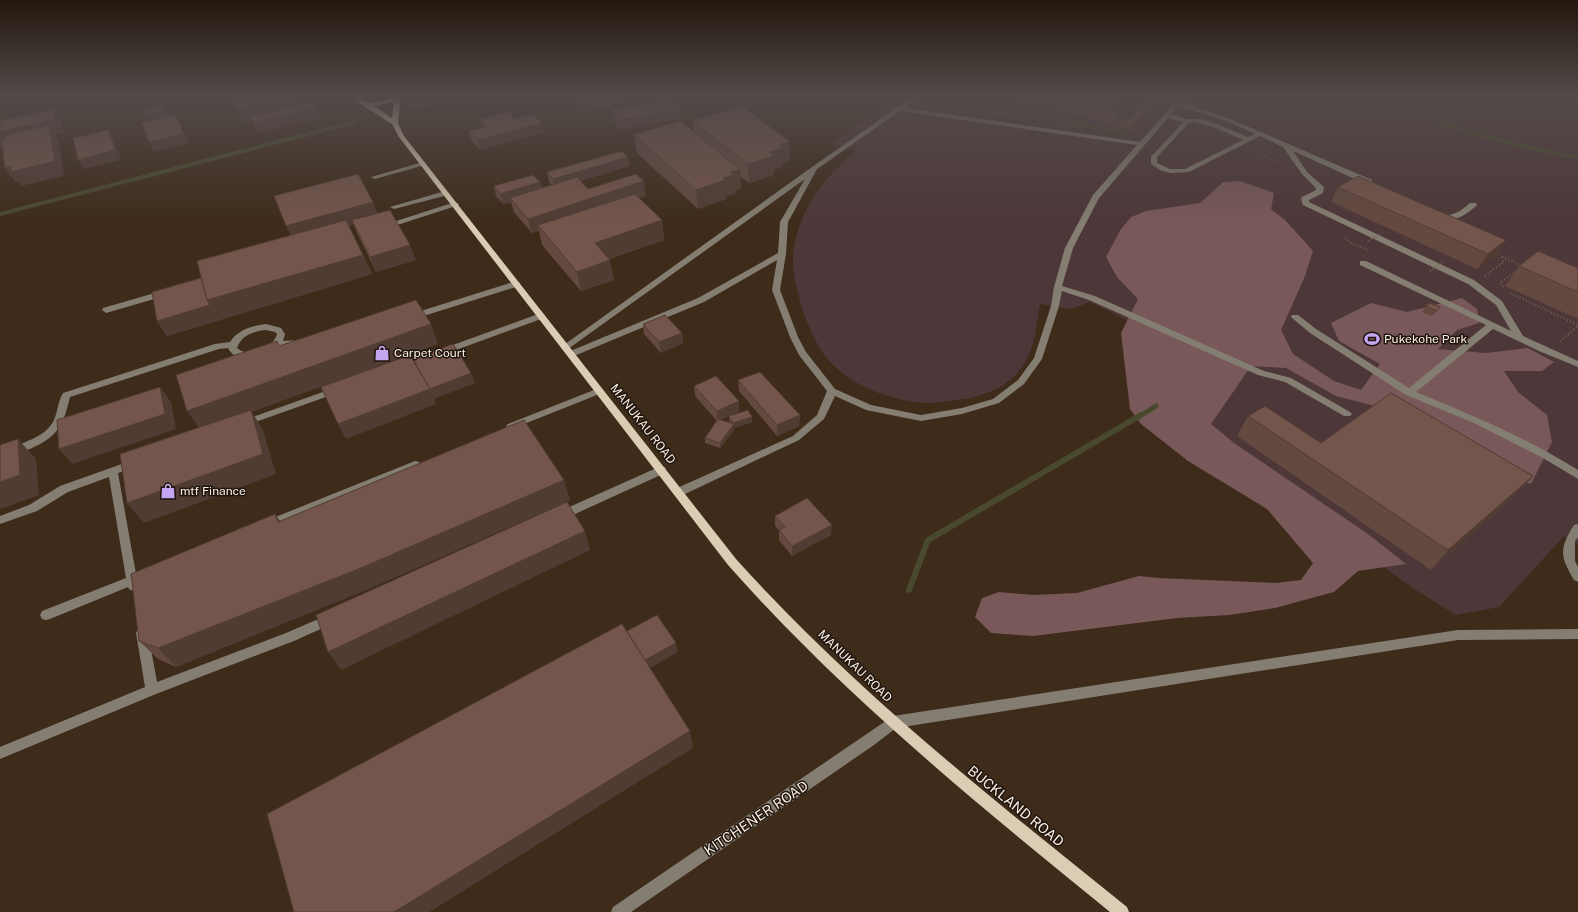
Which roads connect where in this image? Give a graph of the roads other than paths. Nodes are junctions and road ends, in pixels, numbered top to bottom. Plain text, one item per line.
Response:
1 (402, 138) edge
2 (858, 138) edge
3 (1096, 138) edge
4 (1147, 138) edge
5 (1172, 138) edge
6 (1242, 138) edge
7 (1253, 138) edge
8 (1269, 138) edge
9 (1248, 140) junction
10 (1141, 144) junction
11 (1285, 144) junction
12 (423, 164) junction
13 (814, 168) junction
14 (375, 178) dead end
15 (1372, 187) edge
16 (445, 193) junction
17 (455, 205) junction
18 (1472, 205) dead end
19 (394, 207) dead end
20 (1435, 216) edge
21 (378, 228) edge
22 (782, 254) junction
23 (1363, 263) dead end
24 (516, 284) junction
25 (1058, 287) junction
26 (174, 290) edge
27 (106, 310) dead end
28 (541, 316) junction
29 (1295, 317) dead end
30 (405, 319) edge
31 (1492, 325) junction
32 (1520, 339) junction
33 (311, 343) edge
34 (233, 344) junction
35 (277, 344) junction
36 (568, 351) junction
37 (430, 356) edge
38 (1578, 364) edge
39 (349, 386) edge
40 (599, 391) junction
41 (832, 391) junction
42 (1409, 393) junction
43 (1347, 414) dead end
44 (231, 428) edge
45 (504, 429) edge
46 (0, 455) edge
47 (143, 460) edge
48 (424, 461) edge
49 (661, 470) junction
50 (113, 471) junction
51 (1578, 475) edge
52 (679, 492) junction
53 (0, 520) edge
54 (548, 522) edge
55 (1578, 528) edge
56 (256, 529) edge
57 (147, 574) edge
58 (1578, 577) edge
59 (132, 580) junction
60 (135, 595) edge
61 (46, 614) dead end
62 (340, 614) edge
63 (141, 627) edge
64 (1578, 634) edge
65 (152, 690) junction
66 (893, 722) junction
67 (0, 753) edge
68 (618, 912) edge
69 (1122, 912) edge

1 - 12 main road, MANUKAU ROAD
2 - 13 street
3 - 10 street
4 - 10 street
5 - 9 street
6 - 9 street
7 - 9 street
8 - 11 street
10 - 25 street
11 - 15 street
11 - 32 street
12 - 14 street
12 - 16 main road, MANUKAU ROAD
13 - 22 street
13 - 36 street
16 - 17 main road, MANUKAU ROAD
16 - 19 street
17 - 21 street
17 - 24 main road, MANUKAU ROAD
18 - 20 street
22 - 36 street
22 - 41 street
23 - 31 street
24 - 28 main road, MANUKAU ROAD
24 - 30 street
25 - 41 street
25 - 43 street
26 - 27 street
28 - 36 main road, MANUKAU ROAD
28 - 37 street
29 - 42 street
31 - 32 street
31 - 42 street
32 - 38 street
33 - 35 street
34 - 35 street
34 - 35 street
34 - 46 street
36 - 40 main road, MANUKAU ROAD
39 - 44 street
40 - 45 street
40 - 49 main road, MANUKAU ROAD
41 - 52 street
42 - 51 street
47 - 50 street
48 - 56 street
49 - 52 main road, MANUKAU ROAD
49 - 54 street
50 - 53 street
50 - 59 street
52 - 66 main road, MANUKAU ROAD
55 - 58 street
57 - 59 street
59 - 60 street
59 - 61 street
62 - 65 street
63 - 65 street
64 - 66 street
65 - 67 street
66 - 68 street, KITCHENER ROAD
66 - 69 main road, BUCKLAND ROAD

